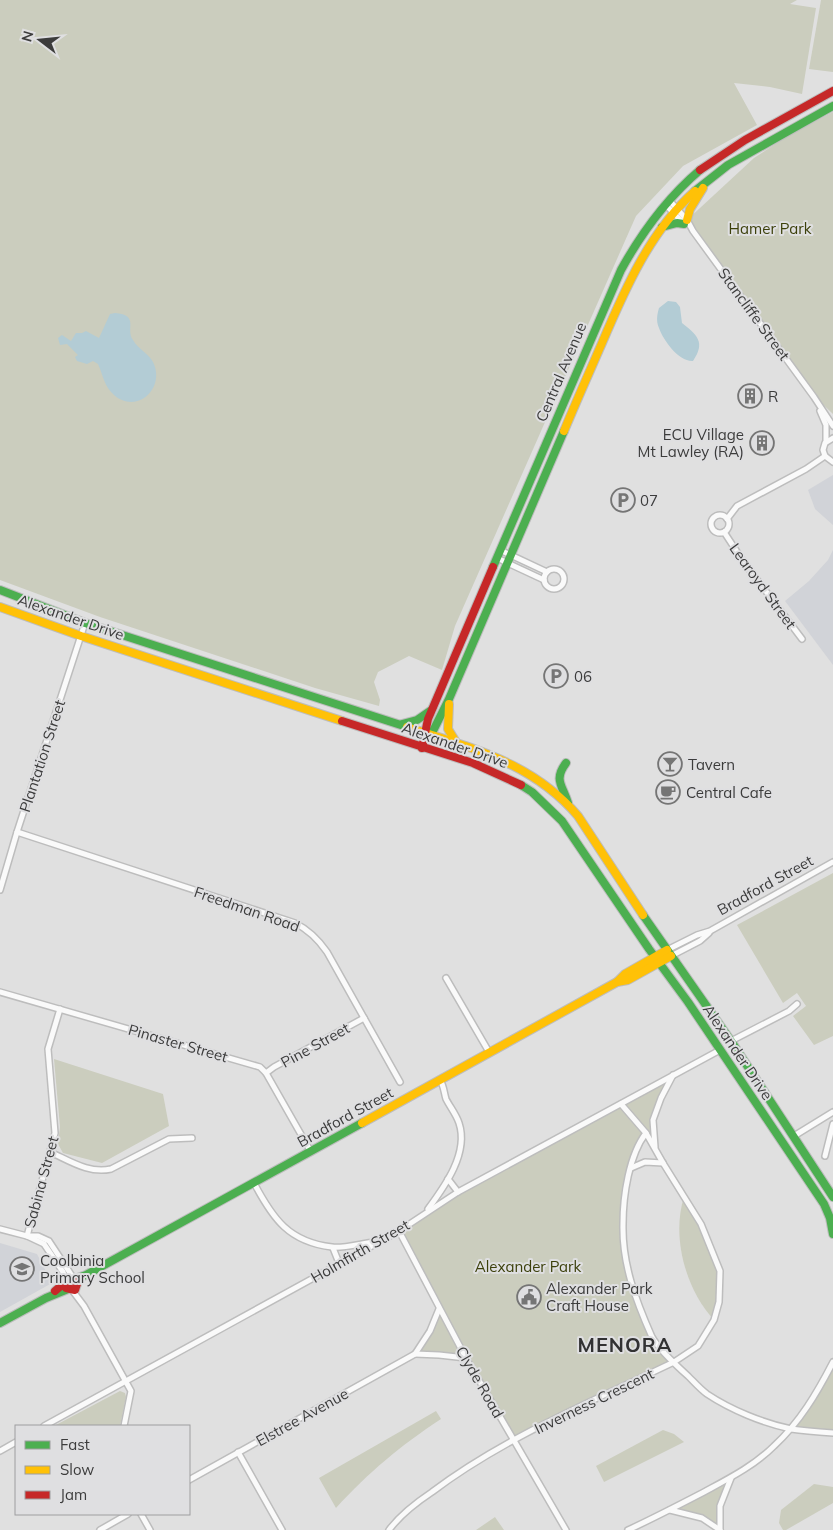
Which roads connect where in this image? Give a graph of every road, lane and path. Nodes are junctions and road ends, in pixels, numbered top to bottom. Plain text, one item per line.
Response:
1 (833, 92) edge
2 (833, 106) edge
3 (803, 109) junction
4 (817, 115) junction
5 (707, 181) junction
6 (667, 202) junction
7 (676, 210) junction
8 (685, 222) junction
9 (662, 227) junction
10 (814, 396) junction
11 (833, 426) edge
12 (833, 438) edge
13 (826, 442) junction
14 (825, 456) junction
15 (833, 462) edge
16 (728, 519) junction
17 (724, 532) junction
18 (498, 554) junction
19 (509, 559) junction
20 (547, 572) junction
21 (544, 580) junction
22 (0, 590) edge
23 (0, 606) edge
24 (85, 623) junction
25 (80, 636) junction
26 (802, 639) dead end
27 (449, 699) junction
28 (432, 709) junction
29 (397, 724) junction
30 (428, 734) junction
31 (456, 742) junction
32 (423, 748) junction
33 (566, 763) dead end
34 (568, 804) junction
35 (17, 832) junction
36 (833, 862) edge
37 (0, 890) edge
38 (669, 953) junction
39 (657, 960) junction
40 (446, 978) dead end
41 (0, 992) edge
42 (797, 1004) dead end
43 (60, 1010) junction
44 (364, 1018) junction
45 (731, 1041) junction
46 (720, 1050) junction
47 (488, 1052) junction
48 (266, 1073) junction
49 (674, 1074) junction
50 (440, 1080) junction
51 (400, 1082) dead end
52 (621, 1104) junction
53 (832, 1115) edge
54 (833, 1124) edge
55 (646, 1133) junction
56 (794, 1136) junction
57 (192, 1138) dead end
58 (655, 1148) junction
59 (50, 1152) junction
60 (312, 1152) junction
61 (825, 1156) dead end
62 (663, 1163) junction
63 (631, 1168) junction
64 (448, 1179) junction
65 (254, 1183) junction
66 (458, 1192) junction
67 (833, 1197) edge
68 (427, 1212) junction
69 (0, 1229) edge
70 (399, 1231) junction
71 (833, 1234) edge
72 (27, 1236) junction
73 (377, 1242) junction
74 (333, 1248) junction
75 (339, 1264) junction
76 (72, 1284) junction
77 (439, 1309) junction
78 (0, 1323) edge
79 (415, 1354) junction
80 (466, 1358) junction
81 (674, 1362) junction
82 (833, 1362) edge
83 (126, 1382) junction
84 (46, 1425) edge
85 (124, 1425) edge
86 (791, 1428) junction
87 (833, 1433) edge
88 (514, 1440) junction
89 (15, 1443) edge
90 (0, 1451) edge
91 (238, 1452) junction
92 (730, 1478) junction
93 (190, 1479) edge
94 (670, 1510) junction
95 (126, 1515) edge
96 (142, 1515) edge
97 (100, 1530) edge
98 (150, 1530) edge
99 (282, 1530) edge
100 (390, 1530) edge
101 (566, 1530) edge
102 (628, 1530) edge
103 (720, 1530) edge

1 - 3 main road, Central Avenue
2 - 4 main road, Central Avenue
3 - 4 main road
3 - 6 main road, Central Avenue
4 - 5 main road, Central Avenue
5 - 7 main road, Central Avenue
5 - 8 main road
6 - 7 street, Stancliffe Street
6 - 18 main road, Central Avenue
7 - 8 street, Stancliffe Street
7 - 9 main road, Central Avenue
8 - 9 main road
8 - 10 street, Stancliffe Street
9 - 19 main road, Central Avenue
10 - 11 street, Stancliffe Street
10 - 13 street, Stancliffe Street
12 - 13 street
13 - 14 street, Stancliffe Street
14 - 15 street
14 - 16 street
16 - 17 street
16 - 17 street
17 - 26 street, Learoyd Street
18 - 19 street
18 - 28 main road, Central Avenue
19 - 20 street
19 - 21 street
19 - 27 main road, Central Avenue
20 - 21 street
20 - 21 street
22 - 24 main road, Alexander Drive
23 - 25 main road, Alexander Drive
24 - 25 street, Plantation Street
24 - 29 main road, Alexander Drive
25 - 32 main road, Alexander Drive
25 - 35 street, Plantation Street
27 - 30 main road, Central Avenue
27 - 31 main road
28 - 29 main road
28 - 30 main road, Central Avenue
29 - 30 main road, Alexander Drive
30 - 31 main road, Alexander Drive
30 - 32 main road, Central Avenue
31 - 34 main road, Alexander Drive
32 - 39 main road, Alexander Drive
33 - 34 main road
34 - 38 main road, Alexander Drive
35 - 37 street, Plantation Street
35 - 44 street, Freedman Road
36 - 38 street, Bradford Street
38 - 39 main road, Bradford Street
38 - 45 main road, Alexander Drive
39 - 46 main road, Alexander Drive
39 - 47 main road, Bradford Street
40 - 47 street
41 - 43 street, Pinaster Street
42 - 45 street
43 - 48 street, Pinaster Street
43 - 59 street, Sabina Street
44 - 48 street, Pine Street
44 - 51 street, Freedman Road
45 - 56 main road, Alexander Drive
46 - 49 street, Holmfirth Street
46 - 71 main road, Alexander Drive
47 - 50 main road, Bradford Street
48 - 60 street
49 - 52 street, Holmfirth Street
49 - 58 street
50 - 60 main road, Bradford Street
50 - 64 street
52 - 55 street, Inverness Crescent
52 - 66 street, Holmfirth Street
53 - 56 street
54 - 61 street
55 - 58 street, Inverness Crescent
55 - 63 street
56 - 67 main road, Alexander Drive
57 - 59 street
58 - 62 street, Inverness Crescent
59 - 72 street, Sabina Street
60 - 65 main road, Bradford Street
62 - 63 street
62 - 81 street, Inverness Crescent
63 - 81 street
64 - 66 street
64 - 68 street
65 - 74 street
65 - 76 main road, Bradford Street
66 - 68 street, Holmfirth Street
68 - 70 street, Holmfirth Street
69 - 72 street
70 - 73 street, Holmfirth Street
70 - 77 street, Clyde Road
72 - 76 street
73 - 74 street
73 - 75 street, Holmfirth Street
74 - 75 street
75 - 83 street, Holmfirth Street
76 - 78 main road, Bradford Street
76 - 83 street
77 - 79 street, Elstree Avenue
77 - 80 street, Clyde Road
79 - 80 street
79 - 91 street, Elstree Avenue
80 - 88 street, Clyde Road
81 - 86 street
81 - 88 street, Inverness Crescent
82 - 86 street
83 - 84 street, Holmfirth Street
83 - 85 street
86 - 87 street
86 - 92 street
88 - 100 street, Inverness Crescent
88 - 101 street, Clyde Road
89 - 90 street
91 - 93 street, Elstree Avenue
91 - 99 street
92 - 94 street
92 - 103 street
94 - 102 street
94 - 103 street
95 - 97 street
96 - 98 street

